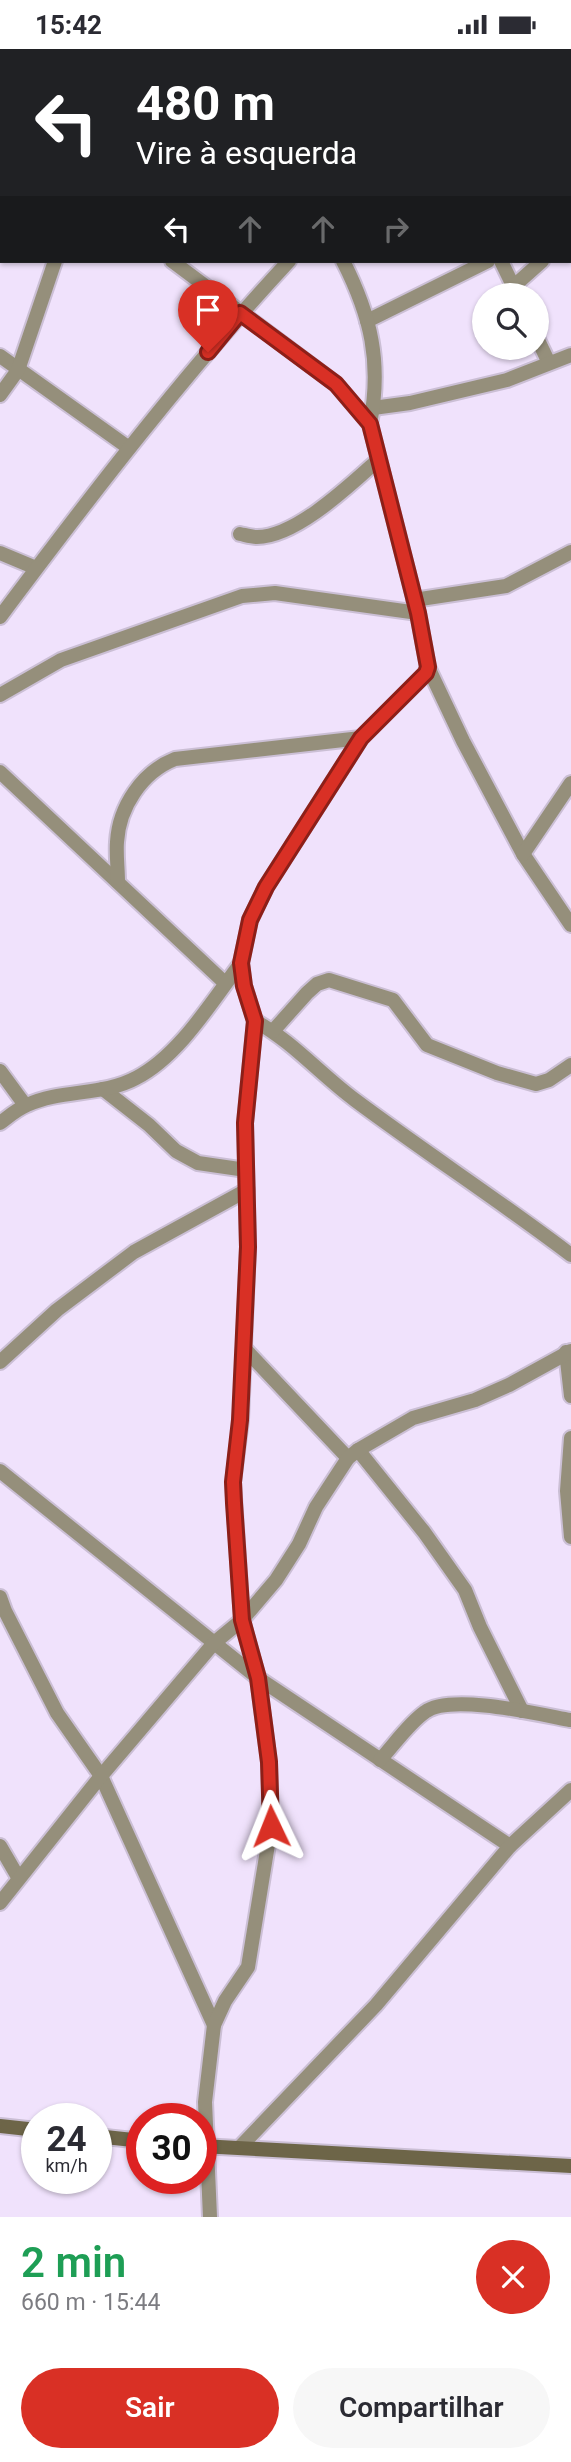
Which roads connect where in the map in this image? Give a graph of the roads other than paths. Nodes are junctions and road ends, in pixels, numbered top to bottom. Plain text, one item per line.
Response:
1 (54, 263) edge
2 (175, 263) edge
3 (287, 263) edge
4 (345, 263) edge
5 (484, 263) edge
6 (502, 263) edge
7 (540, 263) edge
8 (512, 283) edge
9 (523, 283) edge
10 (240, 313) junction
11 (367, 321) junction
12 (571, 355) edge
13 (0, 356) edge
14 (548, 360) edge
15 (549, 363) junction
16 (18, 370) junction
17 (0, 395) edge
18 (373, 408) junction
19 (370, 424) junction
20 (129, 449) junction
21 (377, 460) junction
22 (240, 534) dead end
23 (571, 552) edge
24 (0, 553) edge
25 (36, 568) junction
26 (416, 606) junction
27 (0, 617) edge
28 (428, 667) junction
29 (0, 695) edge
30 (361, 738) junction
31 (0, 772) edge
32 (571, 783) edge
33 (523, 854) junction
34 (118, 882) junction
35 (571, 925) edge
36 (241, 963) junction
37 (225, 983) junction
38 (255, 1021) junction
39 (273, 1031) junction
40 (571, 1065) edge
41 (0, 1071) edge
42 (103, 1089) junction
43 (25, 1105) junction
44 (0, 1123) edge
45 (246, 1170) junction
46 (247, 1190) junction
47 (571, 1255) edge
48 (244, 1348) junction
49 (569, 1352) edge
50 (0, 1362) edge
51 (571, 1396) edge
52 (571, 1438) edge
53 (353, 1454) junction
54 (0, 1471) edge
55 (571, 1537) edge
56 (0, 1597) edge
57 (242, 1620) junction
58 (214, 1643) junction
59 (258, 1678) junction
60 (522, 1711) junction
61 (571, 1721) edge
62 (380, 1760) junction
63 (101, 1776) junction
64 (571, 1790) edge
65 (0, 1846) edge
66 (510, 1846) junction
67 (18, 1877) junction
68 (0, 1903) edge
69 (214, 2025) junction
70 (205, 2103) edge
71 (0, 2126) edge
72 (21, 2128) edge
73 (217, 2147) edge
74 (240, 2147) junction
75 (571, 2165) edge
76 (208, 2194) edge
77 (210, 2217) edge

1 - 16 street
2 - 10 street
3 - 10 street
4 - 11 street
5 - 11 street
6 - 8 street
7 - 9 street
10 - 19 street
10 - 20 street
11 - 18 street
12 - 15 street
13 - 16 street
14 - 15 street
15 - 18 street
16 - 17 street
16 - 20 street
18 - 19 street
19 - 21 street
20 - 25 street
21 - 22 street
21 - 26 street
23 - 26 street
24 - 25 street
25 - 27 street
26 - 28 street
26 - 29 street
28 - 30 street
28 - 33 street
30 - 34 street
30 - 36 street
31 - 34 street
32 - 33 street
33 - 35 street
34 - 37 street
36 - 37 street
36 - 38 street
37 - 42 street
38 - 39 street
38 - 45 street
39 - 40 street
39 - 47 street
41 - 43 street
42 - 43 street
42 - 45 street
43 - 44 street
45 - 46 street
46 - 48 street
46 - 50 street
48 - 53 street
48 - 57 street
49 - 51 street
49 - 53 street
52 - 55 street
53 - 57 street
53 - 60 street
54 - 58 street
56 - 63 street
57 - 58 street
57 - 59 street
58 - 59 street
58 - 63 street
59 - 62 street
59 - 69 street
60 - 61 street
60 - 62 street
62 - 66 street
63 - 67 street
63 - 69 street
64 - 66 street
65 - 67 street
66 - 74 street
67 - 68 street
69 - 70 street
71 - 72 street
73 - 74 street
74 - 75 street
76 - 77 street

